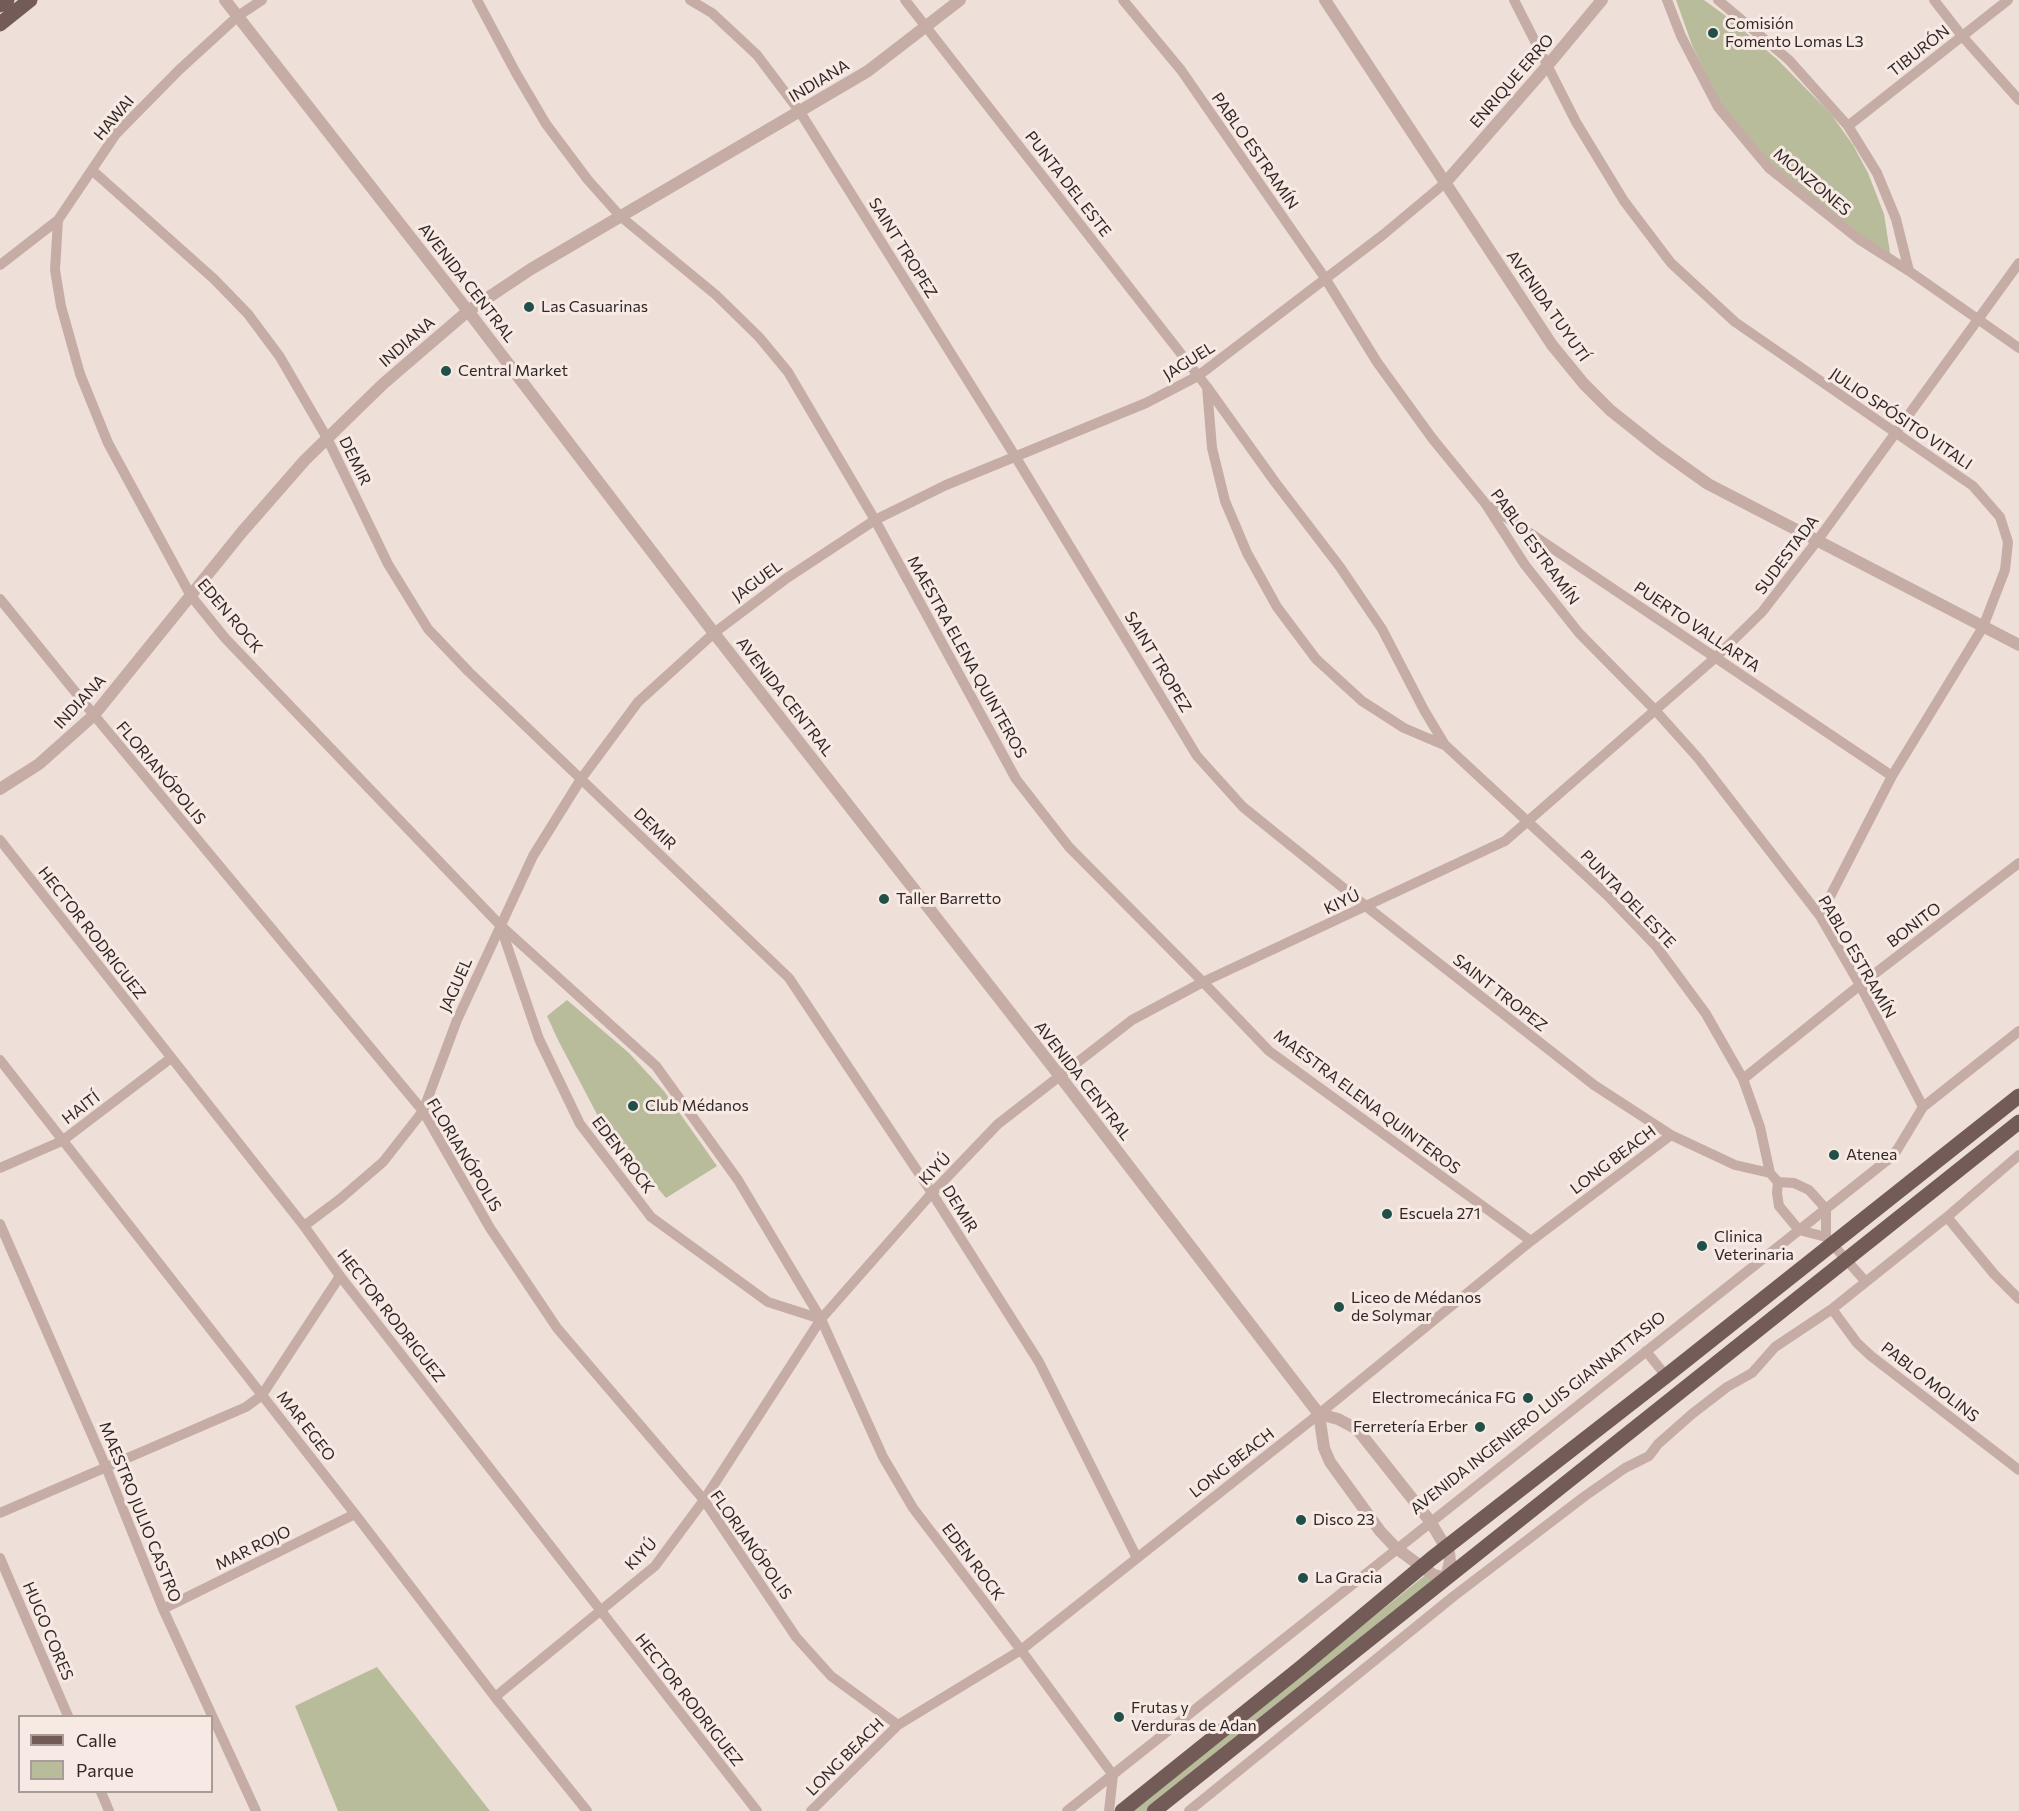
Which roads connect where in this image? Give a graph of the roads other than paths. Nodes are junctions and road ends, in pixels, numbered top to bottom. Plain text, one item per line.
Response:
1 (7, 0) edge
2 (30, 0) edge
3 (225, 0) edge
4 (262, 0) edge
5 (477, 0) edge
6 (690, 0) edge
7 (905, 0) edge
8 (960, 0) edge
9 (1123, 0) edge
10 (1325, 0) edge
11 (1514, 0) edge
12 (1602, 0) edge
13 (1667, 0) edge
14 (1718, 0) edge
15 (1934, 0) edge
16 (2008, 0) edge
17 (0, 6) edge
18 (238, 16) junction
19 (0, 24) edge
20 (926, 27) junction
21 (1962, 36) junction
22 (1548, 65) junction
23 (2019, 100) edge
24 (800, 112) junction
25 (1848, 126) junction
26 (93, 171) junction
27 (1445, 183) junction
28 (620, 216) junction
29 (58, 220) junction
30 (2019, 262) edge
31 (0, 265) edge
32 (1909, 271) junction
33 (1325, 278) junction
34 (468, 311) junction
35 (1977, 320) junction
36 (2019, 348) edge
37 (1198, 376) junction
38 (1207, 387) junction
39 (1896, 431) junction
40 (327, 438) junction
41 (1015, 456) junction
42 (1485, 503) junction
43 (875, 520) junction
44 (1817, 541) junction
45 (191, 596) junction
46 (0, 599) edge
47 (1983, 627) junction
48 (714, 633) junction
49 (2019, 645) edge
50 (1715, 658) junction
51 (1655, 710) junction
52 (94, 716) junction
53 (1445, 745) junction
54 (1892, 776) junction
55 (581, 779) junction
56 (0, 789) edge
57 (1529, 821) junction
58 (0, 840) edge
59 (2019, 863) edge
60 (1367, 907) junction
61 (1820, 916) junction
62 (500, 925) junction
63 (1203, 982) junction
64 (1860, 985) junction
65 (2019, 1031) edge
66 (171, 1058) junction
67 (0, 1060) edge
68 (1059, 1075) junction
69 (1743, 1079) junction
70 (2019, 1096) edge
71 (1923, 1107) junction
72 (423, 1111) junction
73 (2019, 1122) edge
74 (1671, 1135) junction
75 (62, 1141) junction
76 (2019, 1155) edge
77 (0, 1168) edge
78 (1770, 1173) junction
79 (1778, 1182) junction
80 (932, 1193) junction
81 (1826, 1209) junction
82 (1947, 1217) junction
83 (0, 1224) edge
84 (304, 1226) junction
85 (1799, 1230) junction
86 (1829, 1240) junction
87 (1531, 1241) junction
88 (1846, 1260) junction
89 (340, 1276) junction
90 (1866, 1282) junction
91 (2019, 1299) edge
92 (1832, 1310) junction
93 (821, 1319) junction
94 (1646, 1351) junction
95 (1666, 1376) junction
96 (262, 1395) junction
97 (1319, 1414) junction
98 (106, 1467) junction
99 (2019, 1470) edge
100 (704, 1500) junction
101 (0, 1513) edge
102 (355, 1514) junction
103 (1430, 1521) junction
104 (1446, 1547) junction
105 (1396, 1548) junction
106 (0, 1558) edge
107 (1137, 1558) junction
108 (1422, 1567) junction
109 (1446, 1578) junction
110 (1454, 1596) junction
111 (163, 1609) junction
112 (601, 1612) junction
113 (1021, 1650) junction
114 (495, 1697) junction
115 (68, 1715) edge
116 (212, 1715) edge
117 (213, 1718) edge
118 (898, 1725) junction
119 (1113, 1775) junction
120 (102, 1793) edge
121 (109, 1811) edge
122 (256, 1811) edge
123 (587, 1811) edge
124 (757, 1811) edge
125 (811, 1811) edge
126 (1067, 1811) edge
127 (1109, 1811) edge
128 (1122, 1811) edge
129 (1154, 1811) edge
130 (1189, 1811) edge

1 - 17 main road
2 - 19 main road
3 - 18 street, AVENIDA CENTRAL
4 - 18 street, HAWAI
5 - 28 street, MAESTRA ELENA QUINTEROS
6 - 24 street, SAINT TROPEZ
7 - 20 street, PUNTA DEL ESTE
8 - 20 street, INDIANA
9 - 33 street, PABLO ESTRAMÍN
10 - 27 street, AVENIDA TUYUTÍ
11 - 22 street, JULIO SPÓSITO VITALI
12 - 22 street, ENRIQUE ERRO
13 - 32 street, MONZONES
14 - 25 street
15 - 21 street
16 - 21 street, TIBURÓN
18 - 26 street, HAWAI
18 - 34 street, AVENIDA CENTRAL
20 - 24 street, INDIANA
20 - 37 street, PUNTA DEL ESTE
21 - 23 street
21 - 25 street, TIBURÓN
22 - 27 street, ENRIQUE ERRO
22 - 39 street, JULIO SPÓSITO VITALI
24 - 28 street, INDIANA
24 - 41 street, SAINT TROPEZ
25 - 32 street
26 - 29 street, HAWAI
26 - 40 street, DEMIR
27 - 33 street, JAGUEL
27 - 44 street, AVENIDA TUYUTÍ
28 - 34 street, INDIANA
28 - 43 street, MAESTRA ELENA QUINTEROS
29 - 31 street, HAWAI
29 - 45 street, EDEN ROCK
30 - 35 street, SUDESTADA
32 - 35 street, MONZONES
33 - 37 street, JAGUEL
33 - 42 street, PABLO ESTRAMÍN
34 - 40 street, INDIANA
34 - 48 street, AVENIDA CENTRAL
35 - 36 street, MONZONES
35 - 39 street, SUDESTADA
37 - 38 street, PUNTA DEL ESTE
37 - 41 street, JAGUEL
38 - 53 street, PUNTA DEL ESTE
38 - 53 street, PUNTA DEL ESTE
39 - 44 street, SUDESTADA
39 - 47 street, JULIO SPÓSITO VITALI
40 - 45 street, INDIANA
40 - 55 street, DEMIR
41 - 43 street, JAGUEL
41 - 60 street, SAINT TROPEZ
42 - 50 street, PUERTO VALLARTA
42 - 51 street, PABLO ESTRAMÍN
43 - 48 street, JAGUEL
43 - 63 street, MAESTRA ELENA QUINTEROS
44 - 47 street, AVENIDA TUYUTÍ
44 - 50 street, SUDESTADA
45 - 52 street, INDIANA
45 - 62 street, EDEN ROCK
46 - 52 street, FLORIANÓPOLIS
47 - 49 street, AVENIDA TUYUTÍ
47 - 54 street, JULIO SPÓSITO VITALI
48 - 55 street, JAGUEL
48 - 68 street, AVENIDA CENTRAL
50 - 51 street, SUDESTADA
50 - 54 street, PUERTO VALLARTA
51 - 57 street, SUDESTADA
51 - 61 street, PABLO ESTRAMÍN
52 - 56 street, INDIANA
52 - 72 street, FLORIANÓPOLIS
53 - 57 street, PUNTA DEL ESTE
54 - 61 street, JULIO SPÓSITO VITALI
55 - 62 street, JAGUEL
55 - 80 street, DEMIR
57 - 60 street, KIYÚ
57 - 69 street, PUNTA DEL ESTE
58 - 66 street, HECTOR RODRIGUEZ
59 - 64 street, BONITO
60 - 63 street, KIYÚ
60 - 74 street, SAINT TROPEZ
61 - 64 street, PABLO ESTRAMÍN
62 - 72 street, JAGUEL
62 - 93 street, EDEN ROCK
62 - 93 street, EDEN ROCK
63 - 68 street, KIYÚ
63 - 87 street, MAESTRA ELENA QUINTEROS
64 - 69 street, BONITO
64 - 71 street, PABLO ESTRAMÍN
65 - 71 street, AVENIDA INGENIERO LUIS GIANNATTASIO
66 - 75 street, HAITÍ
66 - 84 street, HECTOR RODRIGUEZ
67 - 75 street, MAR EGEO
68 - 80 street, KIYÚ
68 - 97 street, AVENIDA CENTRAL
69 - 78 street, PUNTA DEL ESTE
70 - 86 main road
71 - 81 street, AVENIDA INGENIERO LUIS GIANNATTASIO
72 - 84 street, JAGUEL
72 - 100 street, FLORIANÓPOLIS
73 - 88 main road
74 - 78 street, SAINT TROPEZ
74 - 87 street, LONG BEACH
75 - 77 street, HAITÍ
75 - 96 street, MAR EGEO
76 - 82 street
78 - 79 street
79 - 81 street
79 - 85 street
80 - 93 street, KIYÚ
80 - 107 street, DEMIR
81 - 85 street, AVENIDA INGENIERO LUIS GIANNATTASIO
81 - 86 street
82 - 90 street
82 - 91 street
83 - 98 street, MAESTRO JULIO CASTRO
84 - 89 street, HECTOR RODRIGUEZ
85 - 86 street
85 - 94 street, AVENIDA INGENIERO LUIS GIANNATTASIO
86 - 88 street
86 - 95 main road
87 - 97 street, LONG BEACH
88 - 90 street
88 - 109 main road
89 - 96 street
89 - 112 street, HECTOR RODRIGUEZ
90 - 92 street
92 - 99 street, PABLO MOLINS
92 - 110 street
93 - 100 street, KIYÚ
93 - 113 street, EDEN ROCK
94 - 95 street
94 - 103 street, AVENIDA INGENIERO LUIS GIANNATTASIO
95 - 104 main road
96 - 98 street
96 - 102 street, MAR EGEO
97 - 103 street
97 - 105 street, AVENIDA CENTRAL
97 - 107 street, LONG BEACH
98 - 101 street
98 - 111 street, MAESTRO JULIO CASTRO
100 - 112 street, KIYÚ
100 - 118 street, FLORIANÓPOLIS
102 - 111 street, MAR ROJO
102 - 114 street, MAR EGEO
103 - 104 street
103 - 105 street, AVENIDA INGENIERO LUIS GIANNATTASIO
104 - 108 main road
104 - 109 street
105 - 108 street, AVENIDA CENTRAL
105 - 119 street, AVENIDA INGENIERO LUIS GIANNATTASIO
106 - 115 street, HUGO CORES
107 - 113 street, LONG BEACH
108 - 109 street, AVENIDA CENTRAL
108 - 128 main road
109 - 110 street
109 - 129 main road
110 - 130 street
111 - 116 street, MAESTRO JULIO CASTRO
112 - 114 street, KIYÚ
112 - 124 street, HECTOR RODRIGUEZ
113 - 118 street, LONG BEACH
113 - 119 street, EDEN ROCK
114 - 123 street, MAR EGEO
117 - 122 street, MAESTRO JULIO CASTRO
118 - 125 street, LONG BEACH
119 - 126 street, AVENIDA INGENIERO LUIS GIANNATTASIO
119 - 127 street
120 - 121 street

